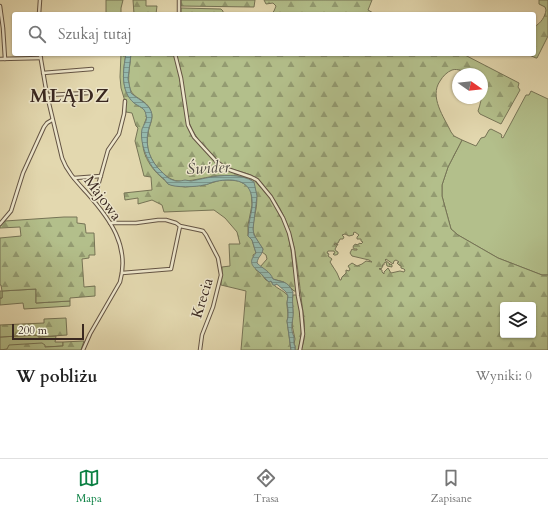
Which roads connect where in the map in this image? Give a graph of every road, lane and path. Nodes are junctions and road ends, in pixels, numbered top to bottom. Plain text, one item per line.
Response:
1 (40, 0) edge
2 (179, 0) edge
3 (0, 6) edge
4 (39, 12) edge
5 (179, 12) edge
6 (176, 56) edge
7 (41, 58) joint
8 (0, 59) edge
9 (5, 59) junction
10 (92, 69) dead end
11 (43, 73) junction
12 (89, 93) dead end
13 (46, 95) junction
14 (125, 101) dead end
15 (52, 120) junction
16 (100, 176) junction
17 (74, 178) junction
18 (94, 200) junction
19 (110, 223) junction
20 (0, 224) edge
21 (180, 226) junction
22 (122, 273) junction
23 (83, 350) edge
24 (200, 350) edge
25 (300, 350) edge

1 - 4 street
2 - 5 street
3 - 9 street
6 - 25 street
7 - 9 street
7 - 11 street, Majowa
8 - 9 street
10 - 11 street
11 - 13 street, Majowa
12 - 13 street
13 - 15 street, Majowa
14 - 16 street
15 - 17 street, Majowa
15 - 20 street
16 - 17 street
16 - 18 street
17 - 18 street, Majowa
18 - 19 street, Majowa
19 - 21 street, Krecia
19 - 22 street, Majowa
21 - 22 street
21 - 24 street, Krecia
22 - 23 street, Majowa

